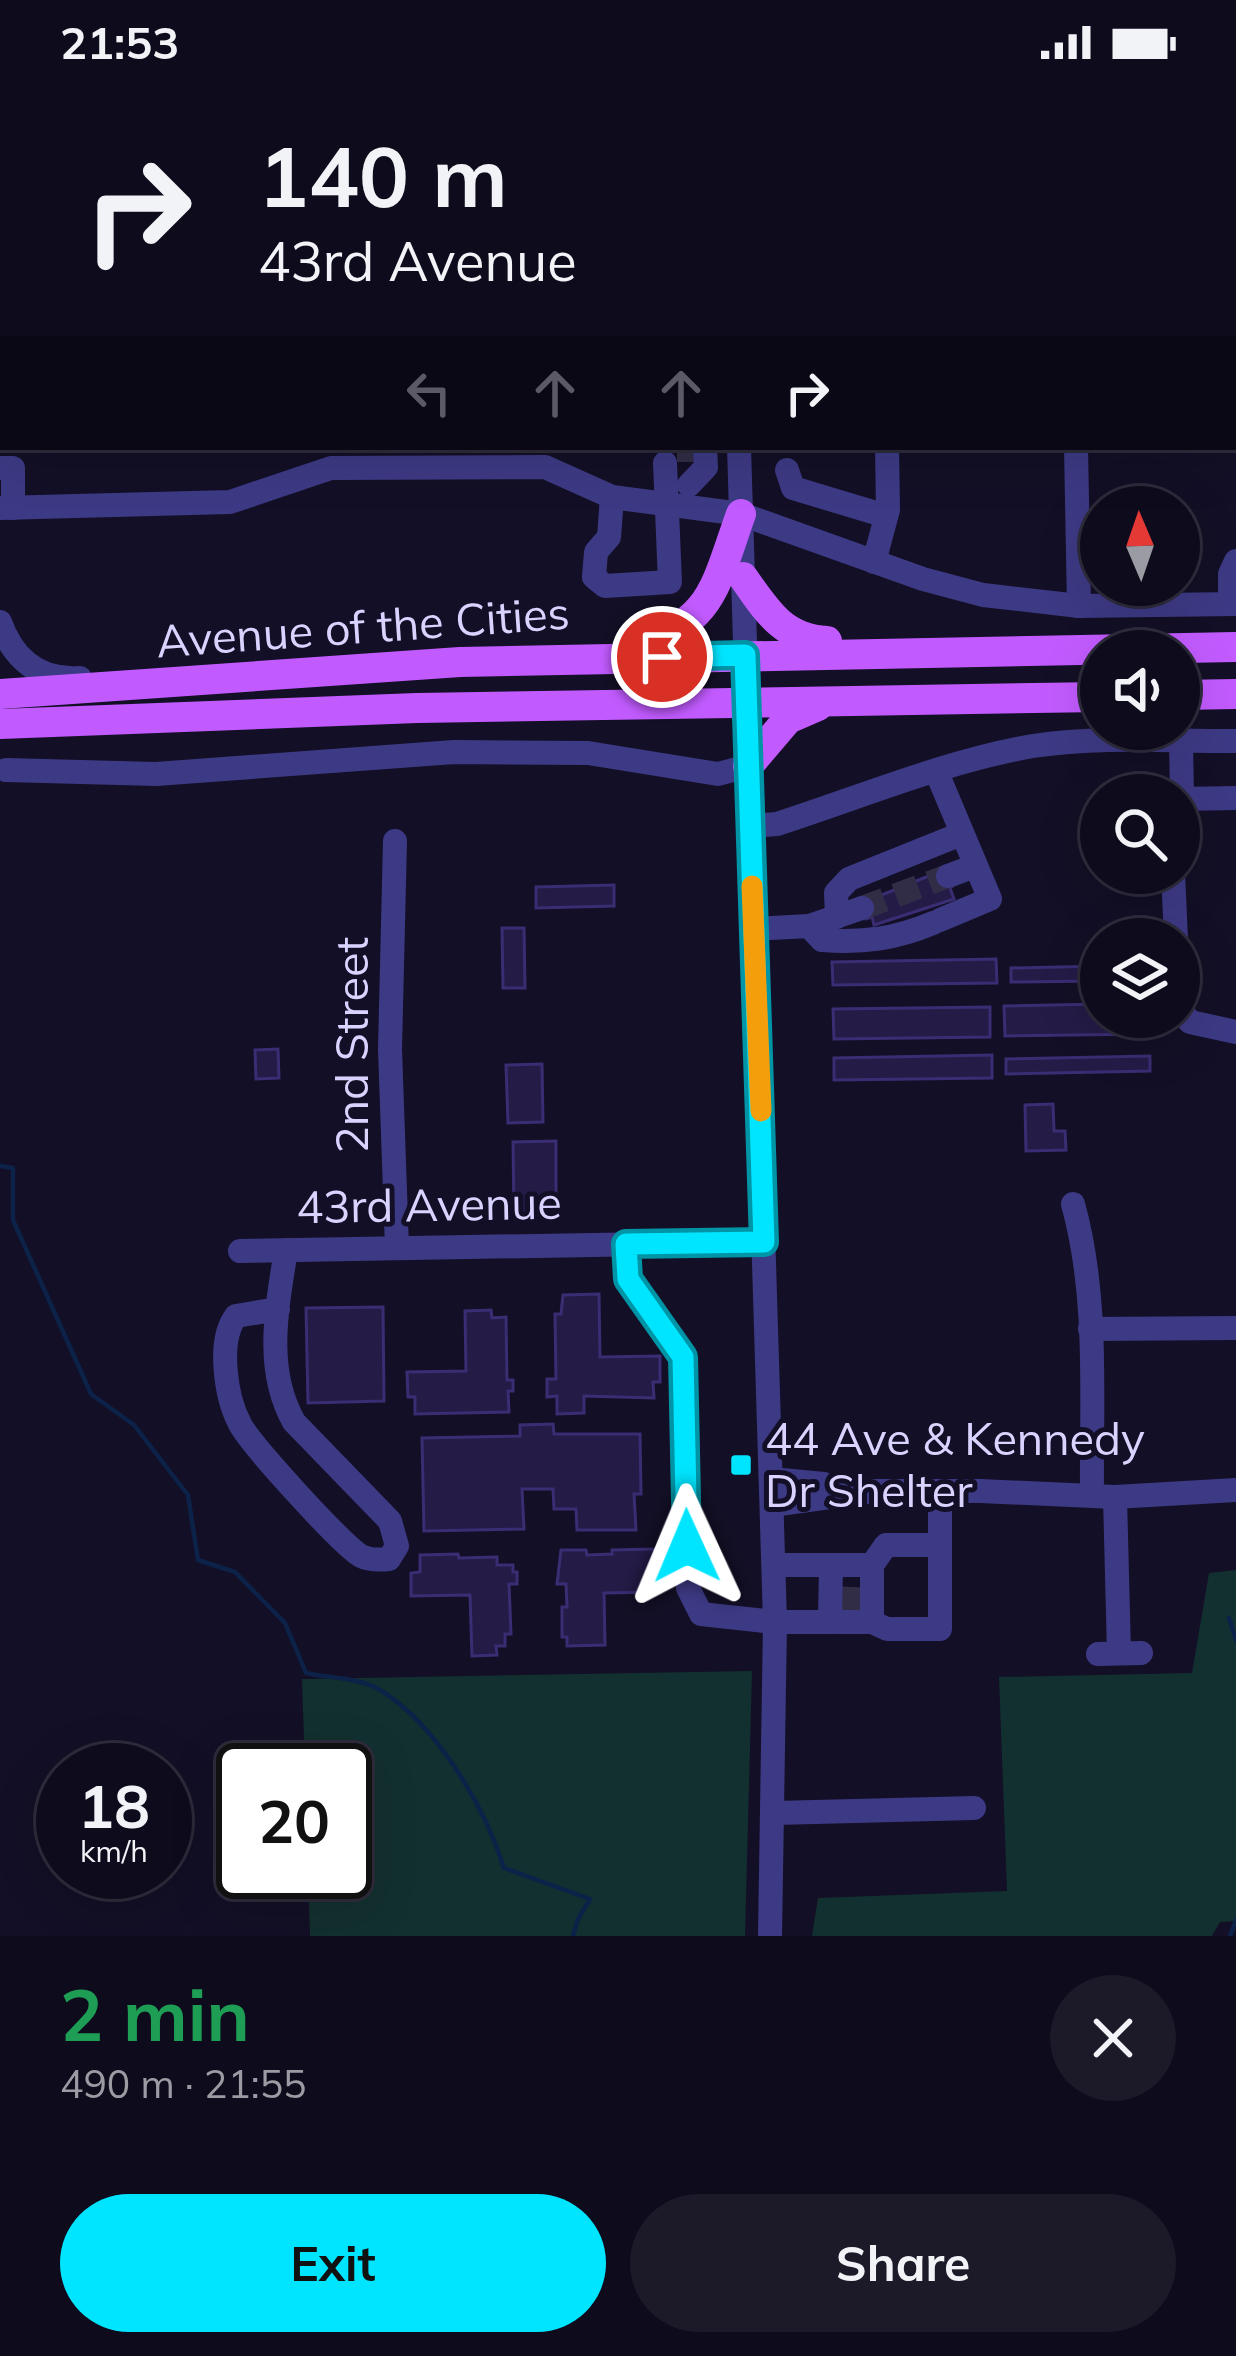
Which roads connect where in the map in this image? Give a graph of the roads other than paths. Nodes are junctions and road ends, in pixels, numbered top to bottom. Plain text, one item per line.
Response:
1 (739, 450) edge
2 (887, 450) edge
3 (1076, 450) edge
4 (0, 468) edge
5 (684, 478) edge
6 (788, 478) dead end
7 (612, 497) junction
8 (7, 508) edge
9 (741, 514) junction
10 (886, 516) junction
11 (1236, 561) edge
12 (874, 562) junction
13 (743, 577) junction
14 (1233, 604) edge
15 (1078, 605) junction
16 (0, 622) edge
17 (1080, 644) edge
18 (0, 646) edge
19 (1236, 647) edge
20 (1200, 648) edge
21 (1080, 650) edge
22 (745, 655) junction
23 (548, 659) junction
24 (346, 669) junction
25 (1, 694) edge
26 (1236, 694) edge
27 (1200, 695) edge
28 (1080, 697) edge
29 (836, 700) junction
30 (747, 702) junction
31 (0, 704) edge
32 (0, 724) edge
33 (1236, 740) edge
34 (1200, 741) edge
35 (1080, 743) edge
36 (748, 766) junction
37 (6, 770) dead end
38 (937, 772) junction
39 (1236, 798) edge
40 (1200, 802) edge
41 (750, 826) junction
42 (962, 834) junction
43 (394, 841) dead end
44 (975, 866) junction
45 (948, 876) tunnel mouth
46 (862, 908) tunnel mouth
47 (837, 917) junction
48 (808, 926) junction
49 (754, 929) junction
50 (1200, 1024) edge
51 (1236, 1032) edge
52 (1073, 1204) dead end
53 (764, 1242) junction
54 (626, 1244) junction
55 (398, 1247) junction
56 (286, 1250) junction
57 (240, 1251) dead end
58 (278, 1309) junction
59 (1236, 1328) edge
60 (1090, 1329) junction
61 (1236, 1490) edge
62 (940, 1491) junction
63 (771, 1492) junction
64 (1104, 1497) junction
65 (940, 1545) junction
66 (774, 1565) junction
67 (852, 1570) junction
68 (851, 1619) junction
69 (775, 1622) junction
70 (1119, 1653) dead end
71 (974, 1808) dead end
72 (775, 1813) junction
73 (770, 1936) edge

1 - 9 street
2 - 10 street
3 - 15 street
4 - 8 street
5 - 7 street
5 - 7 street
5 - 9 street
6 - 10 street
7 - 8 street
9 - 12 street
9 - 13 street
9 - 23 main road
10 - 12 street
11 - 14 street
12 - 15 street
13 - 17 main road
13 - 22 street
14 - 15 street
16 - 24 street
18 - 25 street
19 - 20 main road, Avenue of the Cities
21 - 22 main road, Avenue of the Cities
22 - 23 main road, Avenue of the Cities
22 - 30 street
23 - 24 main road, Avenue of the Cities
24 - 25 main road, Avenue of the Cities
25 - 31 street
26 - 27 main road
28 - 29 main road, Avenue of the Cities
29 - 30 main road, Avenue of the Cities
29 - 36 main road
30 - 32 main road, Avenue of the Cities
30 - 36 street
33 - 34 street
35 - 38 street
36 - 37 street
36 - 41 street
38 - 41 street
38 - 42 street
39 - 40 street
41 - 49 street
42 - 44 street
42 - 47 street
43 - 55 street, 2nd Street
44 - 45 street
44 - 48 street
46 - 47 street
47 - 48 street
48 - 49 street
49 - 53 street
50 - 51 street
52 - 60 street
53 - 54 street, 43rd Avenue
53 - 63 street
54 - 55 street, 43rd Avenue
54 - 69 street
55 - 56 street, 43rd Avenue
56 - 57 street, 43rd Avenue
56 - 58 street
58 - 58 street
59 - 60 street
60 - 64 street
61 - 64 street
62 - 63 street
62 - 64 street
62 - 65 street
63 - 66 street
64 - 70 street
65 - 67 street
65 - 68 street
66 - 67 street
66 - 69 street
67 - 68 street
67 - 68 street
68 - 69 street
69 - 72 street
71 - 72 street
72 - 73 street

